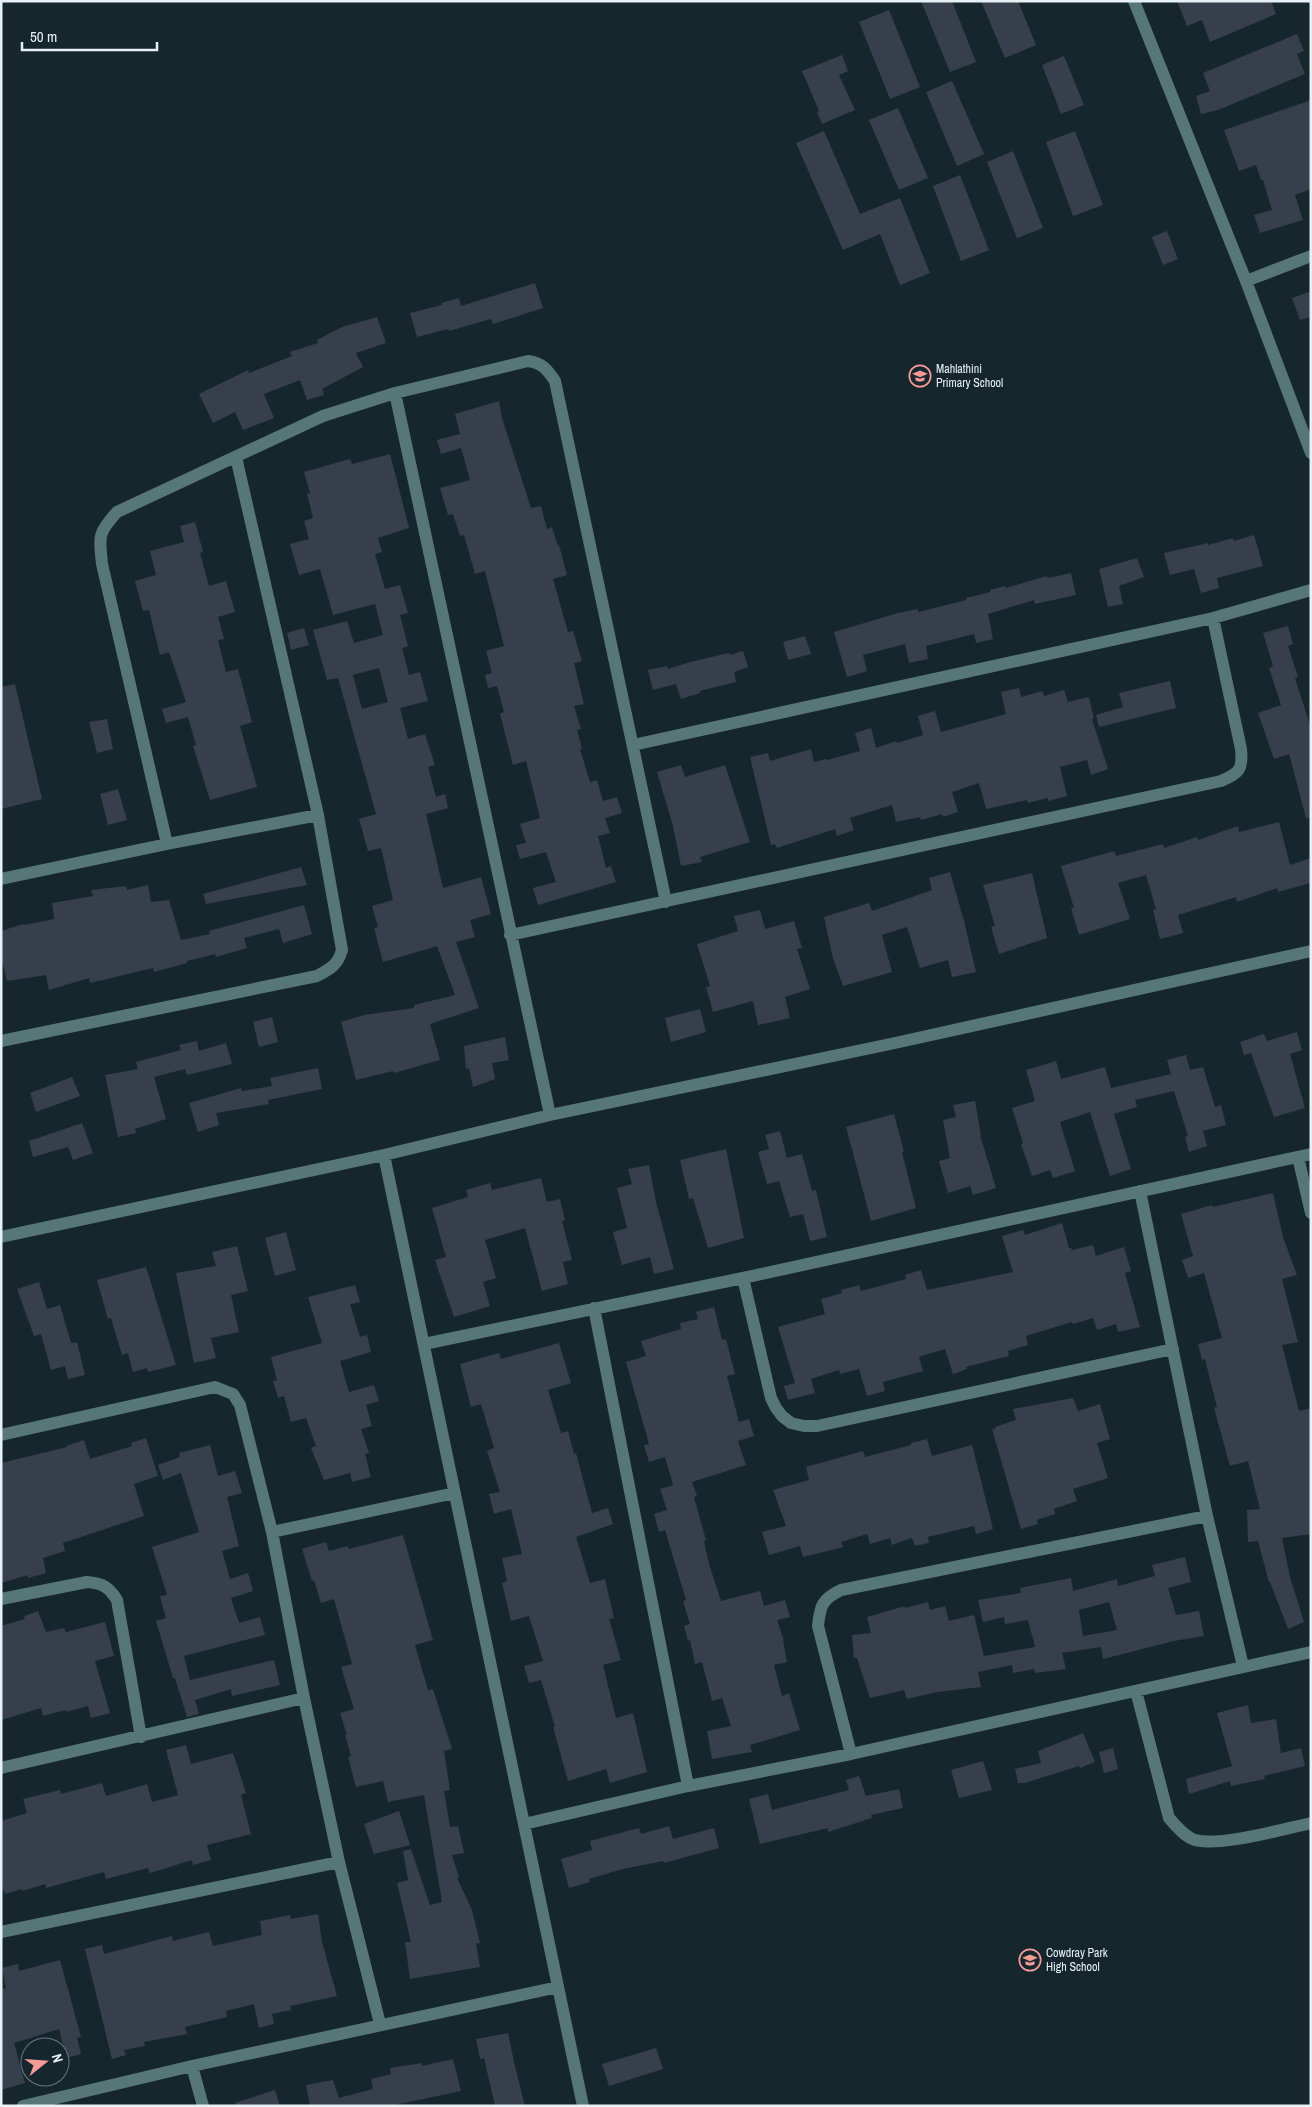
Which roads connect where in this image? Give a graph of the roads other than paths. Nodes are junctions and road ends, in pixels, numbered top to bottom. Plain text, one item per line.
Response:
1 (1134, 1) edge
2 (1311, 256) edge
3 (1246, 281) junction
4 (395, 393) junction
5 (1311, 453) edge
6 (236, 457) junction
7 (1311, 590) edge
8 (1213, 618) junction
9 (633, 745) junction
10 (318, 815) junction
11 (167, 844) junction
12 (1, 879) edge
13 (666, 902) junction
14 (510, 935) junction
15 (1311, 951) edge
16 (1, 1042) edge
17 (550, 1115) junction
18 (384, 1155) junction
19 (1305, 1155) edge
20 (1140, 1191) junction
21 (1311, 1213) edge
22 (1, 1237) edge
23 (743, 1278) junction
24 (594, 1308) junction
25 (424, 1344) junction
26 (1173, 1349) junction
27 (1, 1435) edge
28 (455, 1493) junction
29 (1207, 1516) junction
30 (272, 1532) junction
31 (1, 1599) edge
32 (1311, 1652) edge
33 (1243, 1666) junction
34 (1136, 1690) junction
35 (304, 1698) junction
36 (141, 1737) junction
37 (851, 1754) junction
38 (1, 1768) edge
39 (688, 1786) junction
40 (1311, 1823) edge
41 (524, 1824) junction
42 (339, 1862) junction
43 (1, 1932) edge
44 (558, 1987) junction
45 (380, 2024) junction
46 (192, 2066) junction
47 (41, 2104) edge
48 (23, 2106) edge
49 (203, 2106) edge
50 (583, 2106) edge

1 - 3 street
2 - 3 street
3 - 5 street
4 - 6 street
4 - 9 street
4 - 14 street
6 - 10 street
6 - 11 street
7 - 8 street
8 - 9 street
8 - 13 street
9 - 13 street
10 - 11 street
10 - 16 street
11 - 12 street
13 - 14 street
14 - 17 street
15 - 17 street
17 - 18 street
18 - 22 street
18 - 25 street
19 - 20 street
19 - 21 street
20 - 23 street
20 - 26 street
23 - 24 street
23 - 26 street
24 - 25 street
24 - 39 street
25 - 28 street
26 - 29 street
27 - 30 street
28 - 30 street
28 - 41 street
29 - 33 street
29 - 37 street
30 - 35 street
31 - 36 street
32 - 33 street
33 - 34 street
34 - 37 street
34 - 40 street
35 - 36 street
35 - 42 street
36 - 38 street
37 - 39 street
39 - 41 street
41 - 44 street
42 - 43 street
42 - 45 street
44 - 45 street
44 - 50 street
45 - 46 street
46 - 47 street
46 - 49 street
47 - 48 street

